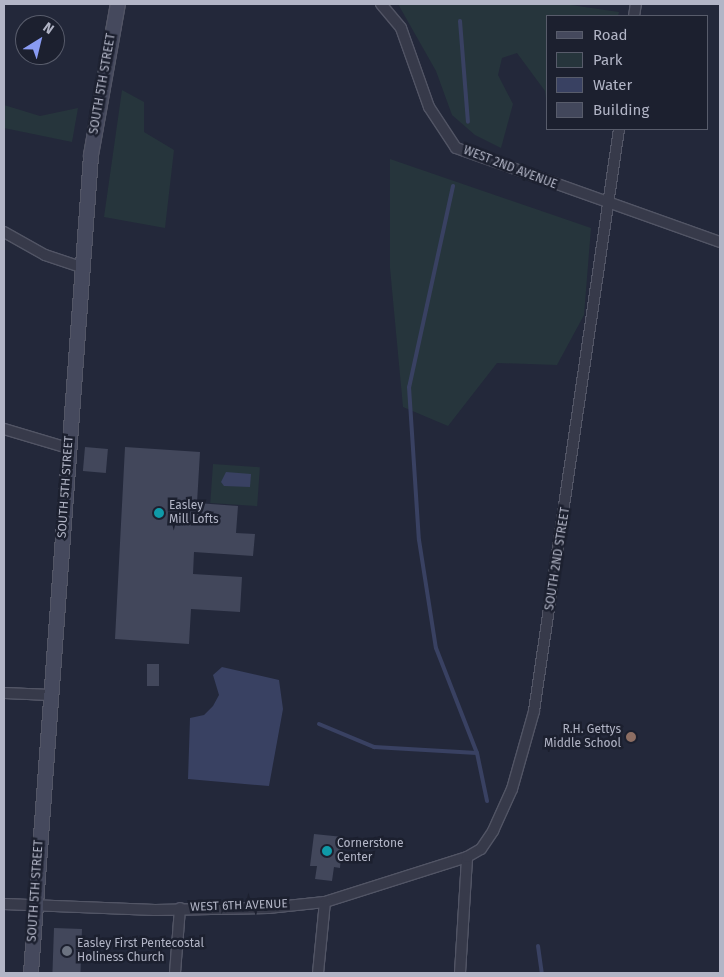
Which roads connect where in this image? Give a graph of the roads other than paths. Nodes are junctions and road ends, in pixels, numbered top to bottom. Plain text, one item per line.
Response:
1 (118, 4) edge
2 (381, 4) edge
3 (619, 130) edge
4 (609, 204) junction
5 (4, 232) edge
6 (720, 242) edge
7 (84, 268) junction
8 (4, 429) edge
9 (68, 448) junction
10 (4, 693) edge
11 (52, 695) junction
12 (467, 857) junction
13 (325, 902) junction
14 (4, 904) edge
15 (35, 906) junction
16 (180, 908) junction
17 (31, 973) edge
18 (175, 973) edge
19 (318, 973) edge
20 (460, 973) edge

1 - 7 street, SOUTH 5TH STREET
2 - 4 street, WEST 2ND AVENUE
3 - 4 street, SOUTH 2ND STREET
4 - 6 street, WEST 2ND AVENUE
4 - 12 street, SOUTH 2ND STREET
5 - 7 street
7 - 9 street, SOUTH 5TH STREET
8 - 9 street
9 - 11 street, SOUTH 5TH STREET
10 - 11 street
11 - 15 street, SOUTH 5TH STREET
12 - 13 street, WEST 6TH AVENUE
12 - 20 street
13 - 16 street, WEST 6TH AVENUE
13 - 19 street
14 - 15 street, WEST 6TH AVENUE
15 - 16 street, WEST 6TH AVENUE
15 - 17 street, SOUTH 5TH STREET
16 - 18 street

